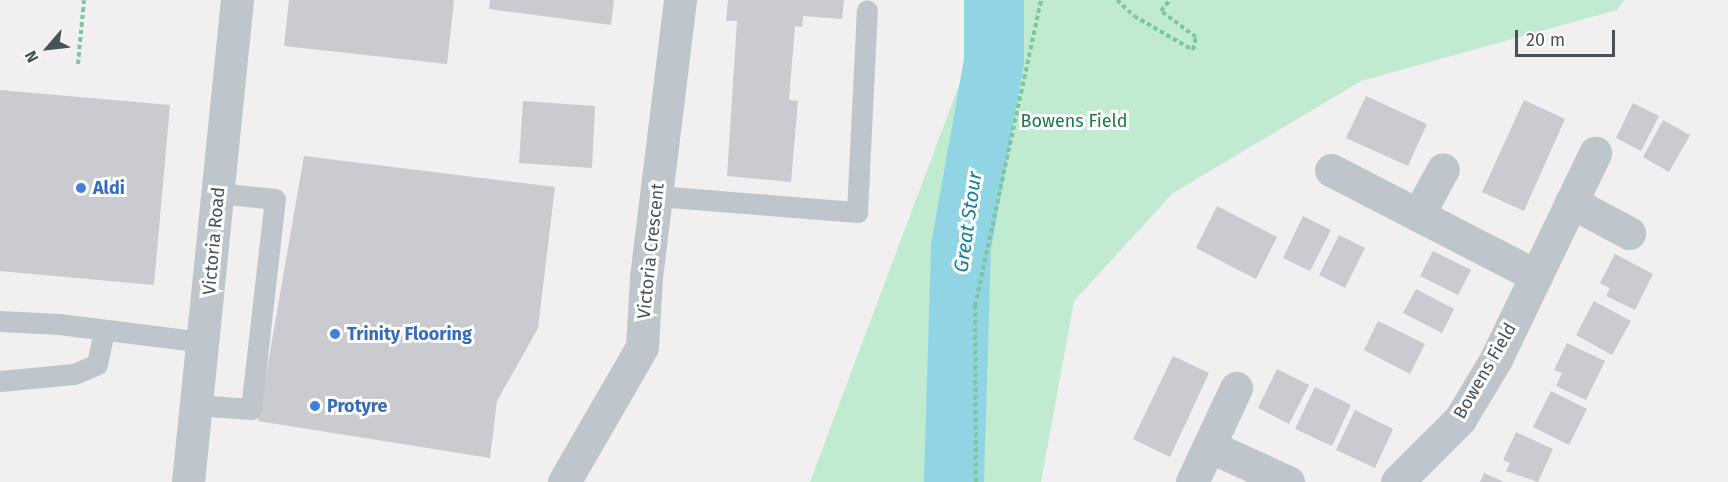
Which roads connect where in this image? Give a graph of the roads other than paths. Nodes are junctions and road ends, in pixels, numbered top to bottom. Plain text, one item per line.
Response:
1 (237, 0) edge
2 (680, 0) edge
3 (867, 10) dead end
4 (1595, 153) dead end
5 (1443, 169) dead end
6 (1331, 170) dead end
7 (218, 193) junction
8 (657, 196) junction
9 (1570, 202) junction
10 (1418, 215) junction
11 (1629, 233) dead end
12 (1536, 276) junction
13 (0, 321) edge
14 (104, 330) junction
15 (204, 342) junction
16 (0, 381) edge
17 (1236, 388) dead end
18 (197, 405) junction
19 (1209, 446) junction
20 (188, 482) edge
21 (564, 482) edge
22 (1192, 482) edge
23 (1288, 482) edge
24 (1397, 482) edge

1 - 7 street, Victoria Road
2 - 8 street, Victoria Crescent
3 - 8 lane
4 - 9 street, Bowens Field
5 - 10 street
6 - 10 street
7 - 15 street, Victoria Road
7 - 18 lane
8 - 21 street, Victoria Crescent
9 - 11 street
9 - 12 street, Bowens Field
10 - 12 street
12 - 24 street, Bowens Field
13 - 14 lane
14 - 15 lane
14 - 16 lane
15 - 18 street, Victoria Road
17 - 19 street
18 - 20 street, Victoria Road
19 - 22 street
19 - 23 street

